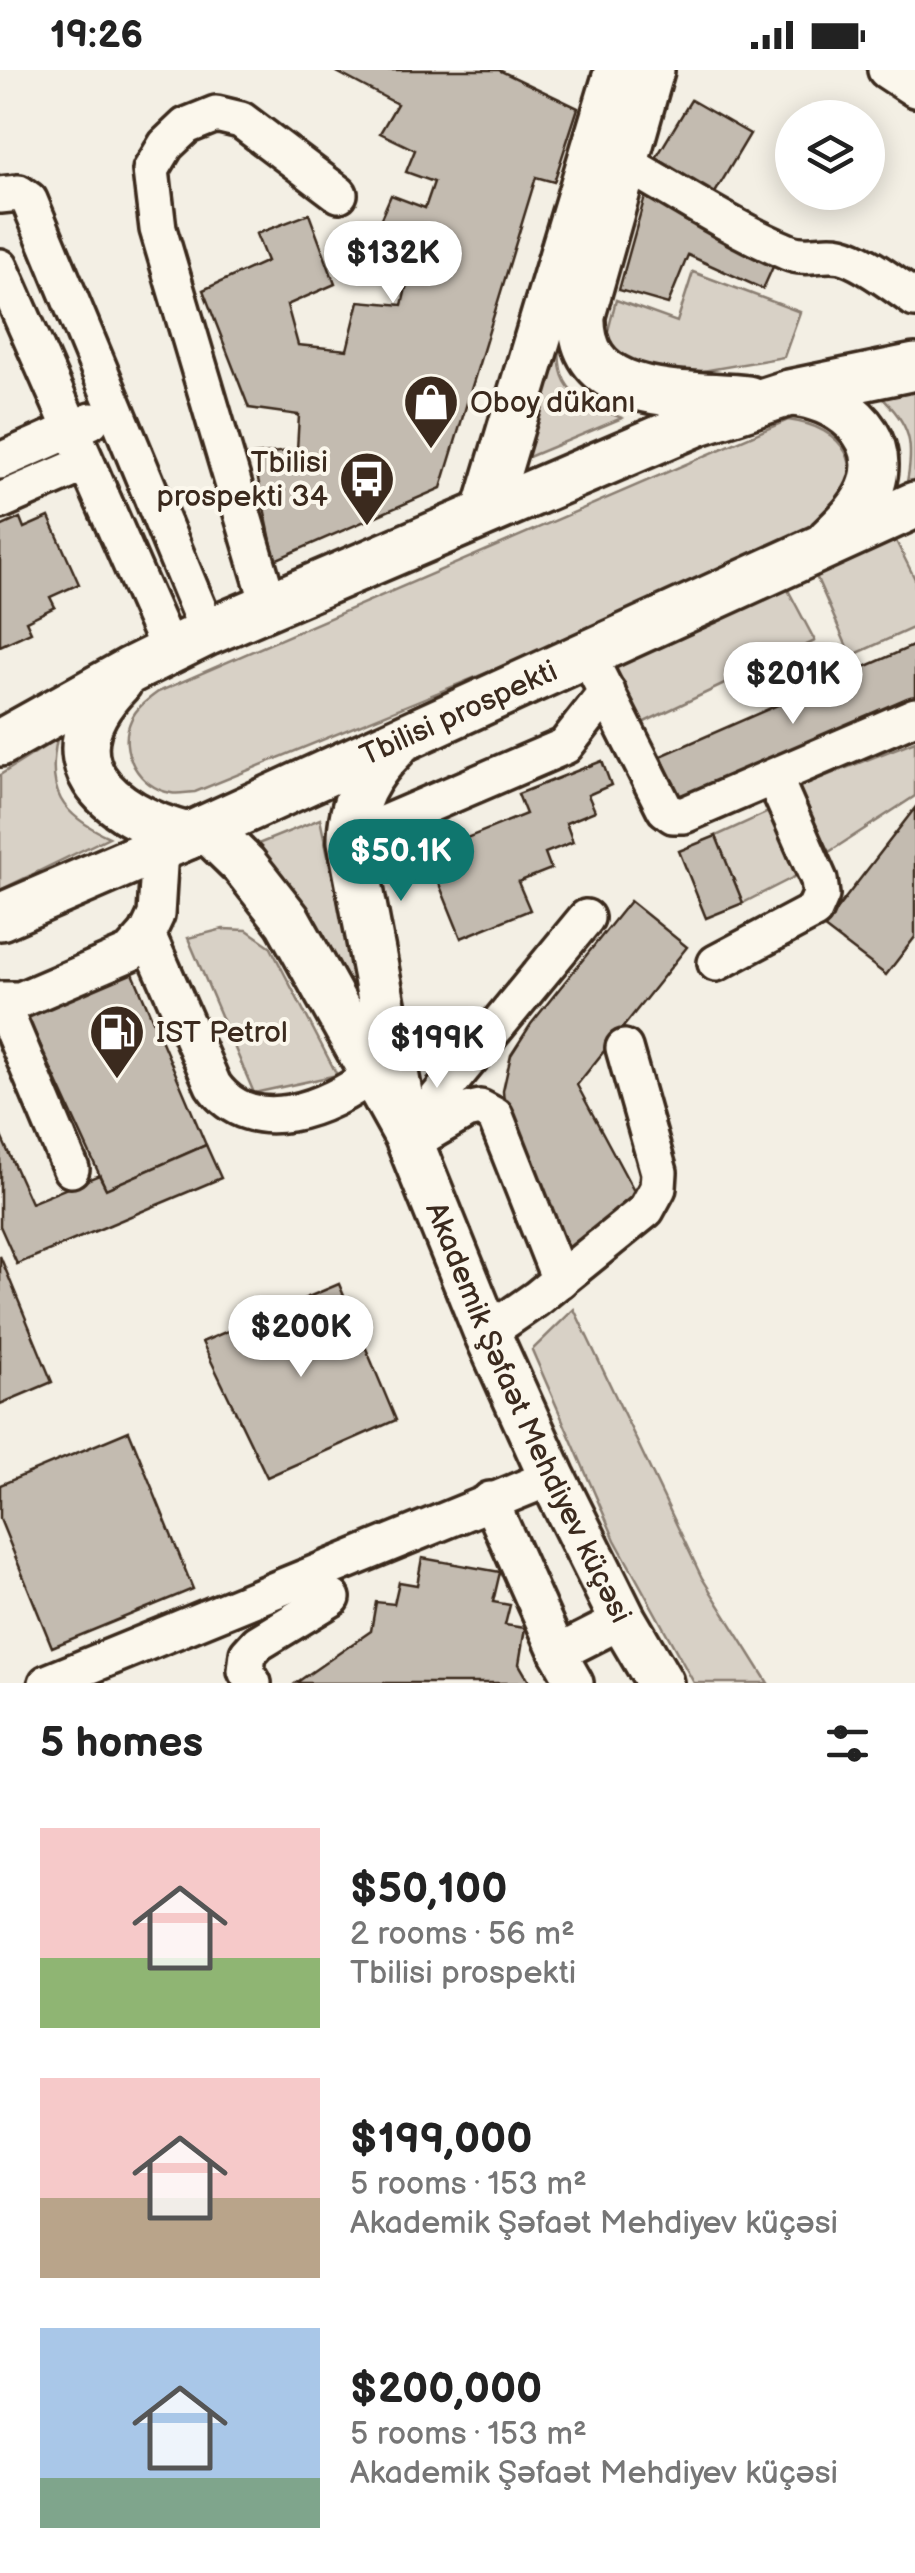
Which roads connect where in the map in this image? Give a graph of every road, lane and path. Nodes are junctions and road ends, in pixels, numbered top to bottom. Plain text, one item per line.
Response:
1 (618, 70) edge
2 (652, 70) edge
3 (886, 70) edge
4 (915, 88) edge
5 (624, 162) junction
6 (340, 194) dead end
7 (0, 195) edge
8 (0, 266) edge
9 (915, 298) edge
10 (915, 367) edge
11 (777, 397) junction
12 (116, 413) junction
13 (69, 429) junction
14 (0, 461) edge
15 (85, 464) junction
16 (0, 501) edge
17 (915, 505) edge
18 (486, 511) junction
19 (822, 549) junction
20 (270, 604) junction
21 (169, 651) junction
22 (597, 674) junction
23 (915, 716) edge
24 (402, 740) junction
25 (0, 743) edge
26 (774, 778) junction
27 (185, 838) junction
28 (351, 841) junction
29 (0, 917) edge
30 (586, 918) dead end
31 (147, 934) junction
32 (716, 964) dead end
33 (0, 1000) edge
34 (624, 1048) dead end
35 (382, 1068) junction
36 (409, 1139) junction
37 (71, 1169) dead end
38 (560, 1280) junction
39 (487, 1333) junction
40 (552, 1477) junction
41 (490, 1500) junction
42 (332, 1598) dead end
43 (623, 1620) junction
44 (567, 1668) edge
45 (47, 1683) edge
46 (253, 1683) edge
47 (660, 1683) edge

1 - 18 main road
2 - 5 main road
3 - 4 lane
5 - 9 lane
5 - 11 main road
6 - 20 lane
7 - 12 lane
8 - 13 lane
10 - 11 main road
11 - 18 main road
11 - 19 main road
12 - 13 lane
12 - 21 lane
13 - 14 lane
13 - 15 lane
15 - 16 lane
15 - 21 lane
17 - 19 main road, Tbilisi prospekti
18 - 20 main road
19 - 22 main road, Tbilisi prospekti
20 - 21 main road
21 - 25 main road
21 - 27 main road
22 - 24 main road, Tbilisi prospekti
22 - 26 lane
22 - 28 lane
23 - 26 lane
24 - 27 main road, Tbilisi prospekti
24 - 28 main road
26 - 32 lane
27 - 29 main road, Tbilisi prospekti
27 - 31 lane
27 - 35 main road
28 - 35 main road, Akademik Şəfaət Mehdiyev küçəsi
30 - 36 lane
31 - 33 lane
31 - 35 lane
33 - 37 lane
34 - 38 lane
35 - 36 main road, Akademik Şəfaət Mehdiyev küçəsi
36 - 38 lane
36 - 39 main road, Akademik Şəfaət Mehdiyev küçəsi
38 - 39 lane
39 - 40 main road, Akademik Şəfaət Mehdiyev küçəsi
40 - 41 lane
40 - 43 main road, Akademik Şəfaət Mehdiyev küçəsi
41 - 44 lane
41 - 45 lane
42 - 46 lane
43 - 44 lane
43 - 47 main road, Akademik Şəfaət Mehdiyev küçəsi

